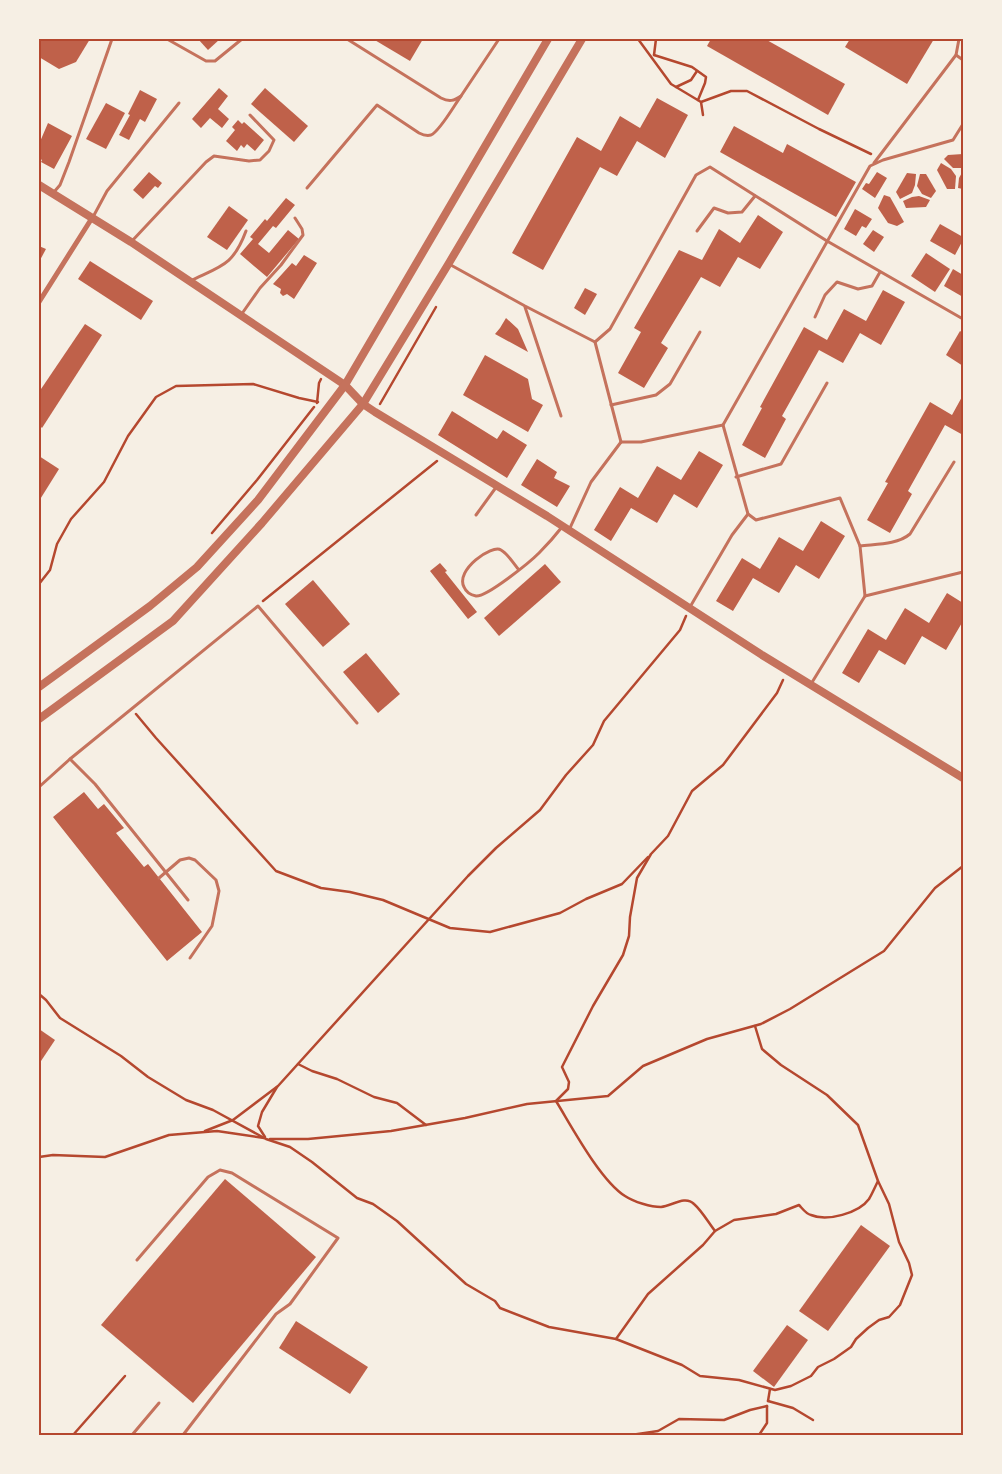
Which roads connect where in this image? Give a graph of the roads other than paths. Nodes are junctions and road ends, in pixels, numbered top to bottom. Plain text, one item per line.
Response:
1 (112, 39) edge
2 (167, 39) edge
3 (242, 39) edge
4 (347, 39) edge
5 (499, 39) edge
6 (548, 39) edge
7 (582, 39) edge
8 (959, 39) edge
9 (956, 55) junction
10 (963, 60) edge
11 (461, 96) junction
12 (179, 103) dead end
13 (250, 115) dead end
14 (963, 124) edge
15 (872, 165) junction
16 (39, 184) edge
17 (307, 188) dead end
18 (53, 193) junction
19 (754, 196) junction
20 (92, 218) junction
21 (295, 218) dead end
22 (246, 231) dead end
23 (697, 231) dead end
24 (827, 241) junction
25 (131, 242) junction
26 (449, 263) junction
27 (880, 272) junction
28 (190, 282) junction
29 (39, 302) edge
30 (525, 306) junction
31 (240, 315) junction
32 (815, 318) dead end
33 (963, 319) edge
34 (700, 332) dead end
35 (594, 342) junction
36 (827, 383) dead end
37 (345, 385) junction
38 (363, 404) junction
39 (611, 405) junction
40 (561, 416) dead end
41 (723, 425) junction
42 (621, 442) junction
43 (954, 462) dead end
44 (736, 478) junction
45 (497, 486) junction
46 (748, 514) junction
47 (476, 515) dead end
48 (565, 529) junction
49 (860, 546) junction
50 (519, 570) junction
51 (963, 572) edge
52 (865, 596) junction
53 (690, 608) junction
54 (811, 684) junction
55 (39, 687) edge
56 (39, 719) edge
57 (357, 723) dead end
58 (70, 759) junction
59 (963, 778) edge
60 (39, 787) edge
61 (166, 872) junction
62 (159, 878) dead end
63 (188, 900) dead end
64 (190, 958) dead end
65 (137, 1260) dead end
66 (160, 1403) dead end
67 (132, 1435) edge
68 (183, 1435) edge

1 - 18 lane
2 - 3 lane
4 - 11 lane
5 - 11 lane
6 - 37 street
7 - 26 street
8 - 9 lane
9 - 10 lane
9 - 15 lane
11 - 17 lane
12 - 20 lane
13 - 25 lane
14 - 15 lane
15 - 24 lane
16 - 18 street
18 - 20 street
19 - 23 lane
19 - 24 lane
19 - 35 lane
20 - 25 street
20 - 29 street
21 - 31 lane
22 - 28 lane
24 - 27 lane
24 - 41 lane
25 - 28 street
26 - 30 lane
26 - 38 street
27 - 32 lane
27 - 33 lane
28 - 31 street
30 - 35 lane
30 - 40 lane
31 - 37 street
34 - 39 lane
35 - 39 lane
36 - 44 lane
37 - 38 street
37 - 55 street
38 - 45 street
38 - 56 street
39 - 42 lane
41 - 42 lane
41 - 44 lane
42 - 48 lane
43 - 49 lane
44 - 46 lane
45 - 47 lane
45 - 48 street
46 - 49 lane
46 - 53 lane
48 - 50 lane
48 - 53 street
49 - 52 lane
50 - 50 lane
51 - 52 lane
52 - 54 lane
53 - 54 street
54 - 59 street
57 - 58 lane
58 - 60 lane
58 - 61 lane
61 - 62 lane
61 - 63 lane
61 - 64 lane
65 - 68 lane
66 - 67 lane

